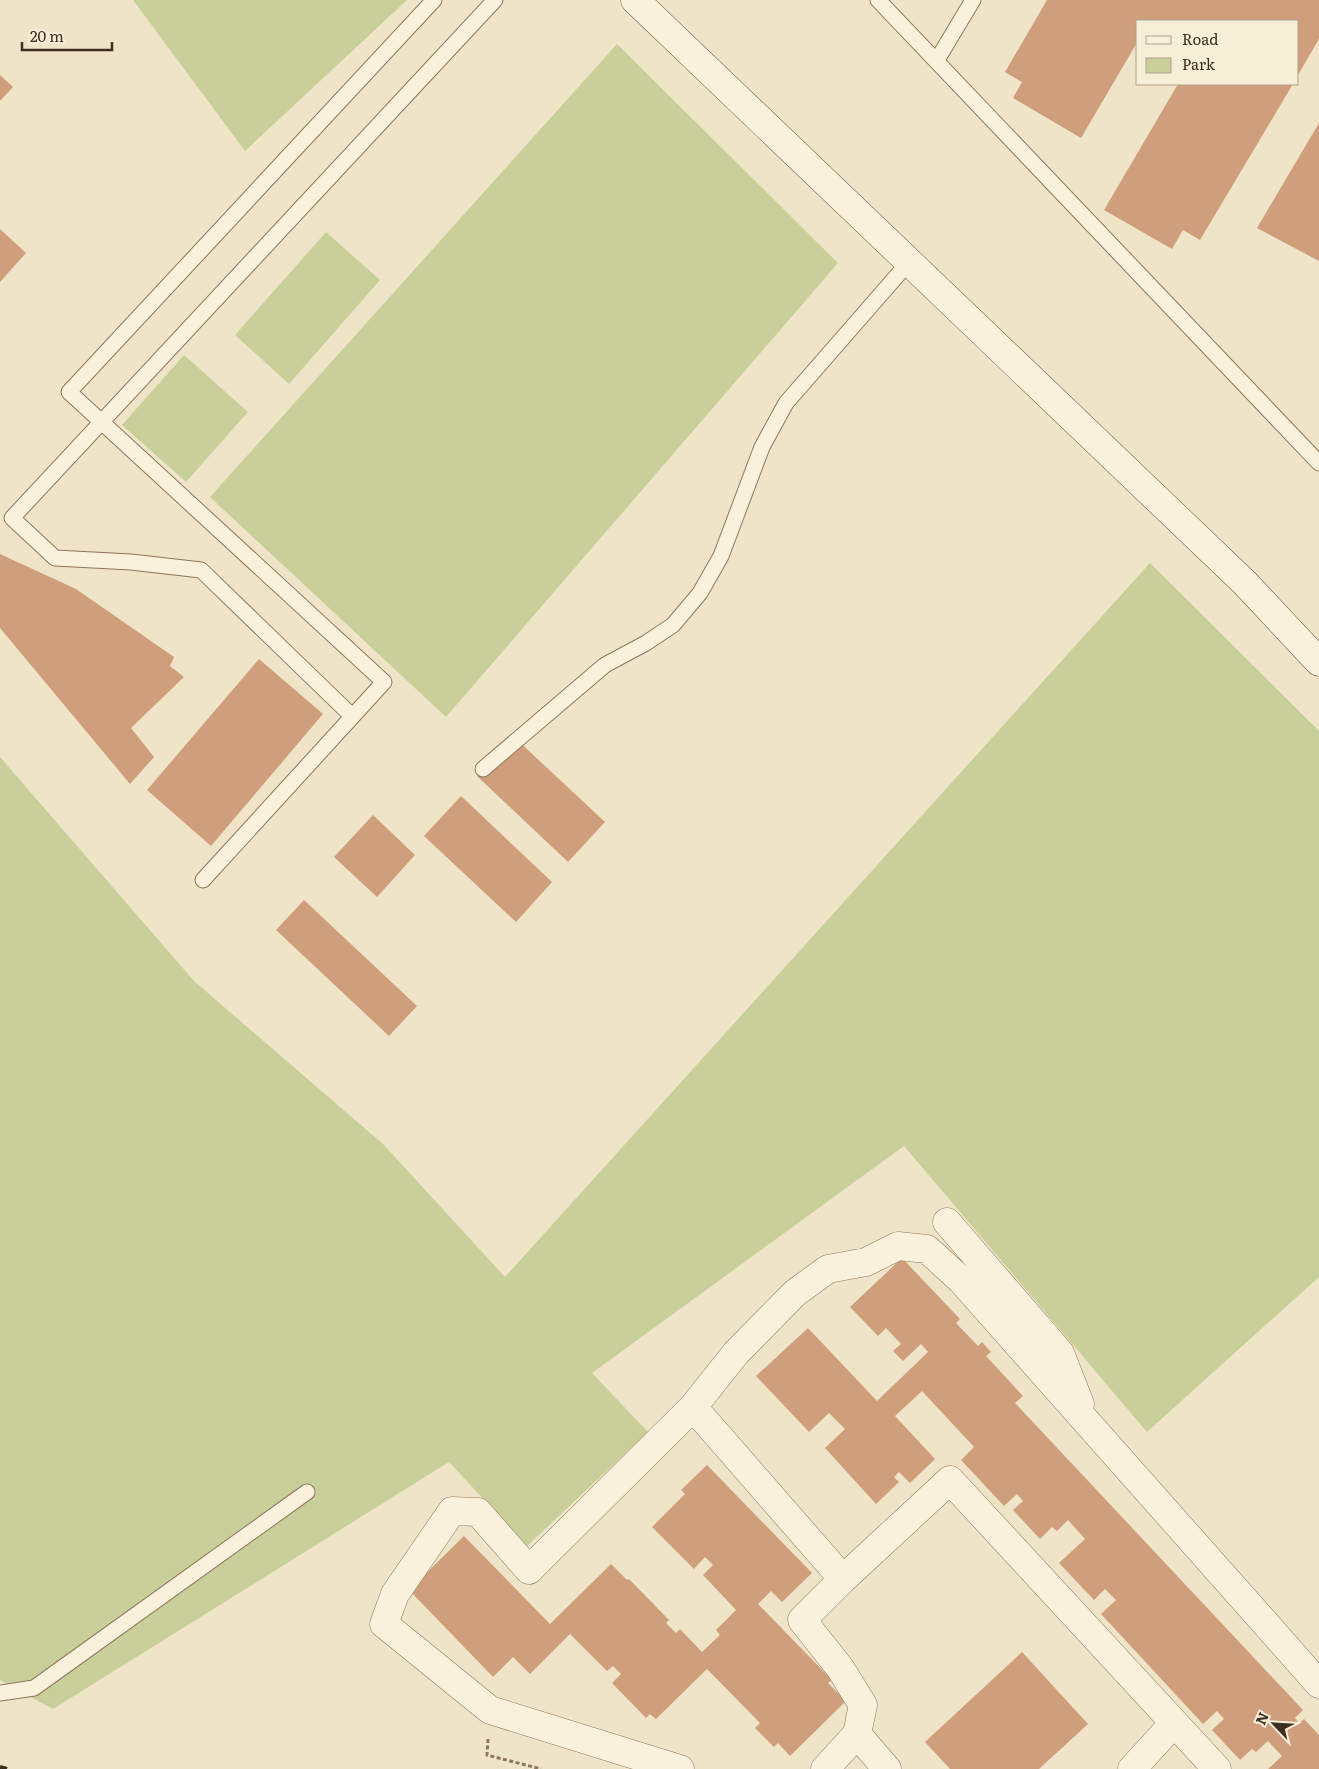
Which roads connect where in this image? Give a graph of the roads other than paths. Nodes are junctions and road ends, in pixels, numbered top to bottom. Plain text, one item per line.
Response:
1 (434, 0) edge
2 (495, 0) edge
3 (634, 0) edge
4 (973, 0) edge
5 (887, 3) edge
6 (937, 60) junction
7 (909, 262) junction
8 (101, 423) junction
9 (1319, 463) edge
10 (1319, 662) edge
11 (352, 716) junction
12 (483, 768) dead end
13 (203, 880) dead end
14 (947, 1222) dead end
15 (693, 1407) junction
16 (1086, 1420) junction
17 (307, 1492) dead end
18 (843, 1579) junction
19 (1319, 1684) edge
20 (0, 1694) edge
21 (1174, 1723) junction
22 (857, 1734) junction
23 (680, 1769) edge
24 (824, 1769) edge
25 (887, 1769) edge
26 (1132, 1769) edge
27 (1217, 1769) edge

1 - 8 lane
2 - 8 lane
3 - 7 street
4 - 6 lane
5 - 6 lane
6 - 9 lane
7 - 10 street
7 - 12 lane
8 - 11 lane
8 - 11 lane
11 - 13 lane
14 - 16 street
15 - 16 street
15 - 18 street
15 - 23 street
16 - 19 street
17 - 20 lane
18 - 21 street
18 - 22 street
21 - 26 street
21 - 27 street
22 - 24 street
22 - 25 street

